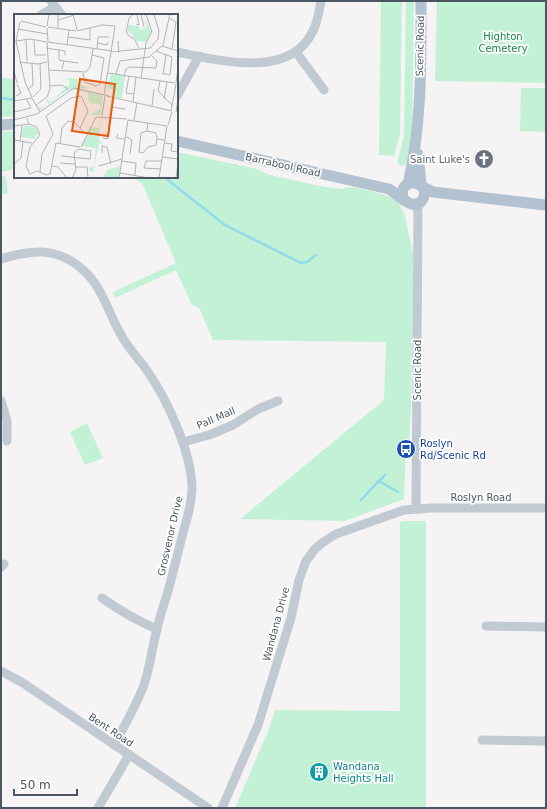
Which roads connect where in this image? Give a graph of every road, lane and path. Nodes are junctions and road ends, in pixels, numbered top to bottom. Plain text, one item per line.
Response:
1 (321, 1) edge
2 (421, 1) edge
3 (53, 4) edge
4 (42, 14) edge
5 (61, 14) edge
6 (178, 52) edge
7 (296, 52) junction
8 (199, 56) junction
9 (324, 90) dead end
10 (178, 94) edge
11 (14, 124) edge
12 (1, 125) edge
13 (416, 140) junction
14 (178, 142) edge
15 (407, 185) junction
16 (422, 186) junction
17 (389, 189) junction
18 (476, 198) junction
19 (405, 201) junction
20 (420, 203) junction
21 (546, 205) edge
22 (418, 230) junction
23 (1, 259) edge
24 (1, 401) edge
25 (278, 401) dead end
26 (8, 441) dead end
27 (183, 442) junction
28 (546, 508) edge
29 (416, 509) junction
30 (102, 598) dead end
31 (486, 626) dead end
32 (546, 628) edge
33 (157, 629) junction
34 (1, 671) edge
35 (482, 740) dead end
36 (546, 740) edge
37 (114, 745) junction
38 (129, 755) junction
39 (98, 808) edge
40 (208, 808) edge
41 (222, 808) edge

1 - 7 street
2 - 13 main road, Scenic Road
3 - 4 street
3 - 5 street
6 - 8 street
7 - 8 street
7 - 9 street
8 - 10 street
11 - 12 main road
13 - 15 main road, Scenic Road
13 - 16 main road, Scenic Road
14 - 17 main road, Barrabool Road
15 - 16 main road
15 - 17 main road, Barrabool Road
15 - 19 main road
16 - 18 main road
16 - 20 main road
17 - 19 main road, Barrabool Road
18 - 20 main road
18 - 21 main road
19 - 20 main road
19 - 22 street, Scenic Road
20 - 22 street, Scenic Road
22 - 29 street, Scenic Road
23 - 27 street, Grosvenor Drive
24 - 26 street
25 - 27 street, Pall Mall
27 - 33 street, Grosvenor Drive
28 - 29 street, Roslyn Road
29 - 41 street, Wandana Drive
30 - 33 street
31 - 32 street
33 - 37 street, Grosvenor Drive
34 - 37 street, Bent Road
35 - 36 street
37 - 38 street, Bent Road
38 - 39 street
38 - 40 street, Bent Road

